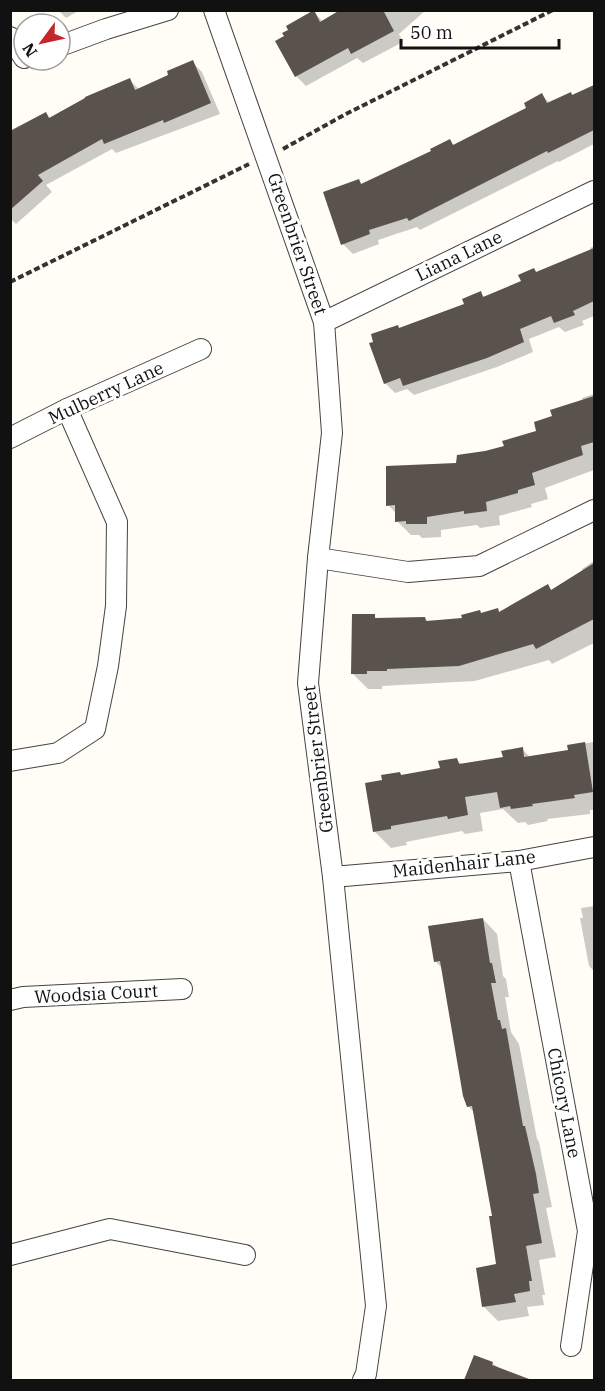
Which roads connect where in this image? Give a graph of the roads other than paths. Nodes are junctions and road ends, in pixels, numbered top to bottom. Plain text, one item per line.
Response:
1 (168, 10) edge
2 (214, 10) edge
3 (72, 42) edge
4 (594, 191) edge
5 (324, 322) junction
6 (201, 349) dead end
7 (68, 409) junction
8 (10, 438) edge
9 (594, 510) edge
10 (318, 558) junction
11 (10, 761) edge
12 (594, 847) edge
13 (519, 861) junction
14 (333, 878) junction
15 (182, 989) dead end
16 (10, 1000) edge
17 (10, 1255) edge
18 (245, 1255) dead end
19 (571, 1346) dead end
20 (363, 1380) edge

1 - 3 street
2 - 5 street, Greenbrier Street
4 - 5 street, Liana Lane
5 - 10 street, Greenbrier Street
6 - 7 street, Mulberry Lane
7 - 8 street, Mulberry Lane
7 - 11 street
9 - 10 street
10 - 14 street, Greenbrier Street
12 - 13 street, Maidenhair Lane
13 - 14 street, Maidenhair Lane
13 - 19 street, Chicory Lane
14 - 20 street, Greenbrier Street
15 - 16 street, Woodsia Court
17 - 18 street

